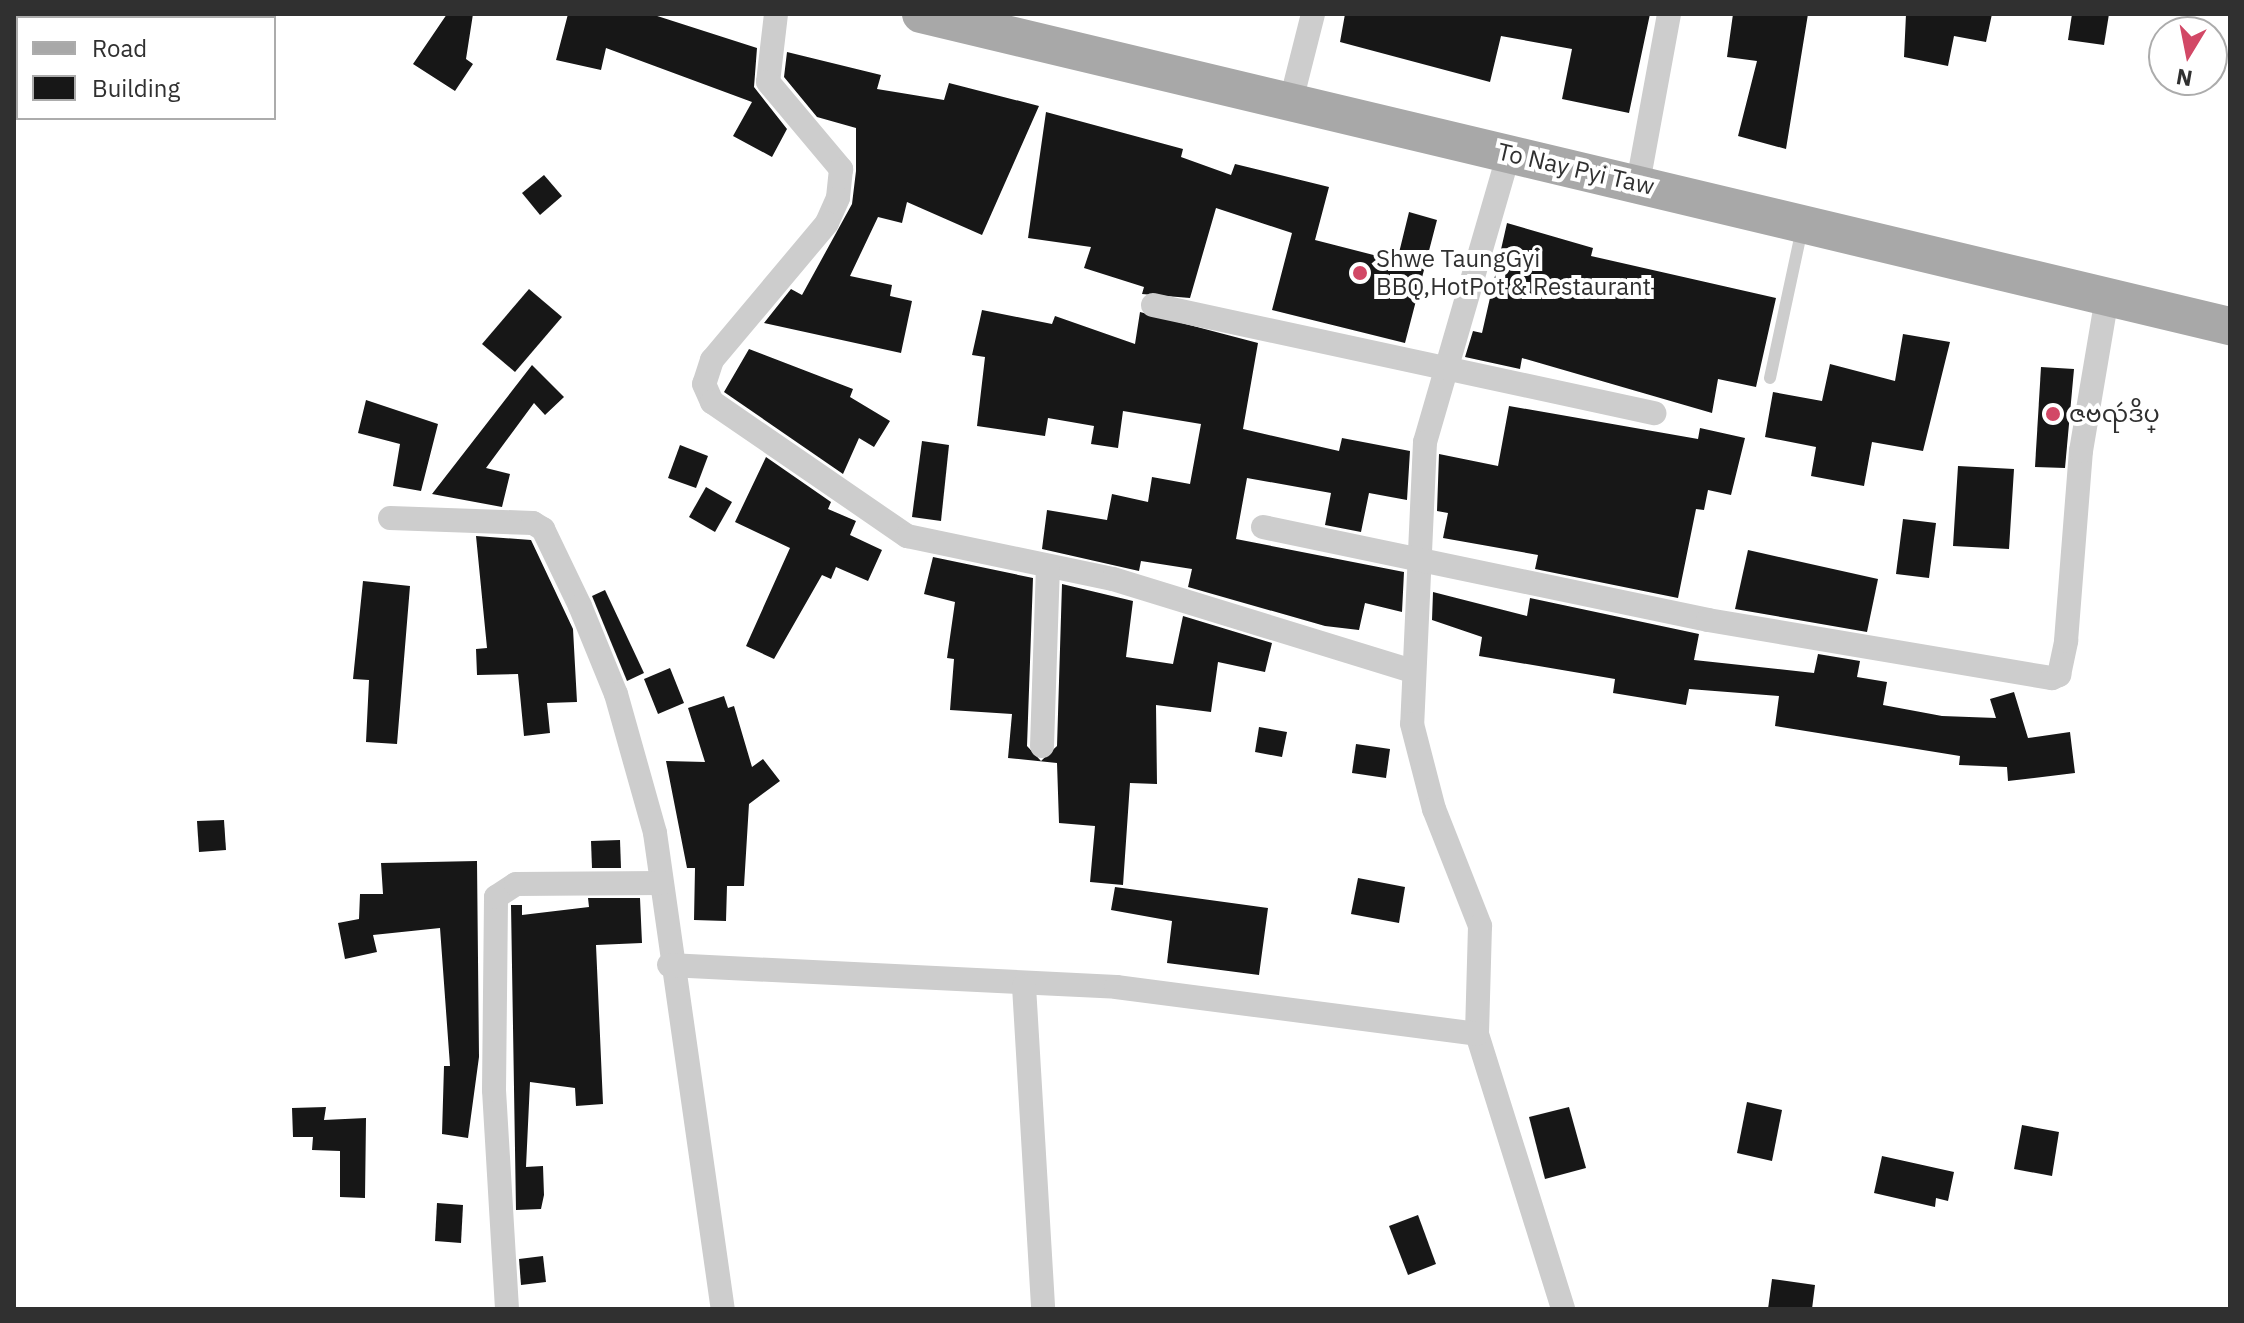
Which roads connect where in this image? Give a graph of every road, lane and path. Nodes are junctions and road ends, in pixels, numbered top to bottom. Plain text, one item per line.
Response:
1 (776, 14) edge
2 (921, 14) edge
3 (1313, 14) edge
4 (1669, 14) edge
5 (1291, 101) junction
6 (1509, 153) junction
7 (1638, 183) junction
8 (1803, 222) junction
9 (2107, 297) junction
10 (1153, 305) dead end
11 (2230, 326) edge
12 (1441, 370) junction
13 (1770, 378) dead end
14 (1654, 413) dead end
15 (390, 518) dead end
16 (1263, 527) dead end
17 (1421, 555) junction
18 (1048, 569) junction
19 (1412, 671) junction
20 (1042, 746) dead end
21 (661, 883) junction
22 (669, 965) junction
23 (1024, 986) junction
24 (1477, 1034) junction
25 (507, 1309) edge
26 (723, 1309) edge
27 (1043, 1309) edge
28 (1563, 1309) edge

1 - 18 street
2 - 5 main road, To Nay Pyi Taw
3 - 5 street
4 - 7 street
5 - 6 main road, To Nay Pyi Taw
6 - 7 main road, To Nay Pyi Taw
6 - 12 street
7 - 8 main road, To Nay Pyi Taw
8 - 9 main road, To Nay Pyi Taw
8 - 13 lane
9 - 11 main road, To Nay Pyi Taw
9 - 17 street
10 - 12 street
12 - 14 street
12 - 17 street
15 - 21 street
16 - 17 street
17 - 19 street
18 - 19 street
18 - 20 street
19 - 24 street
21 - 22 street
21 - 25 street
22 - 23 street
22 - 26 street
23 - 24 street
23 - 27 street
24 - 28 street

